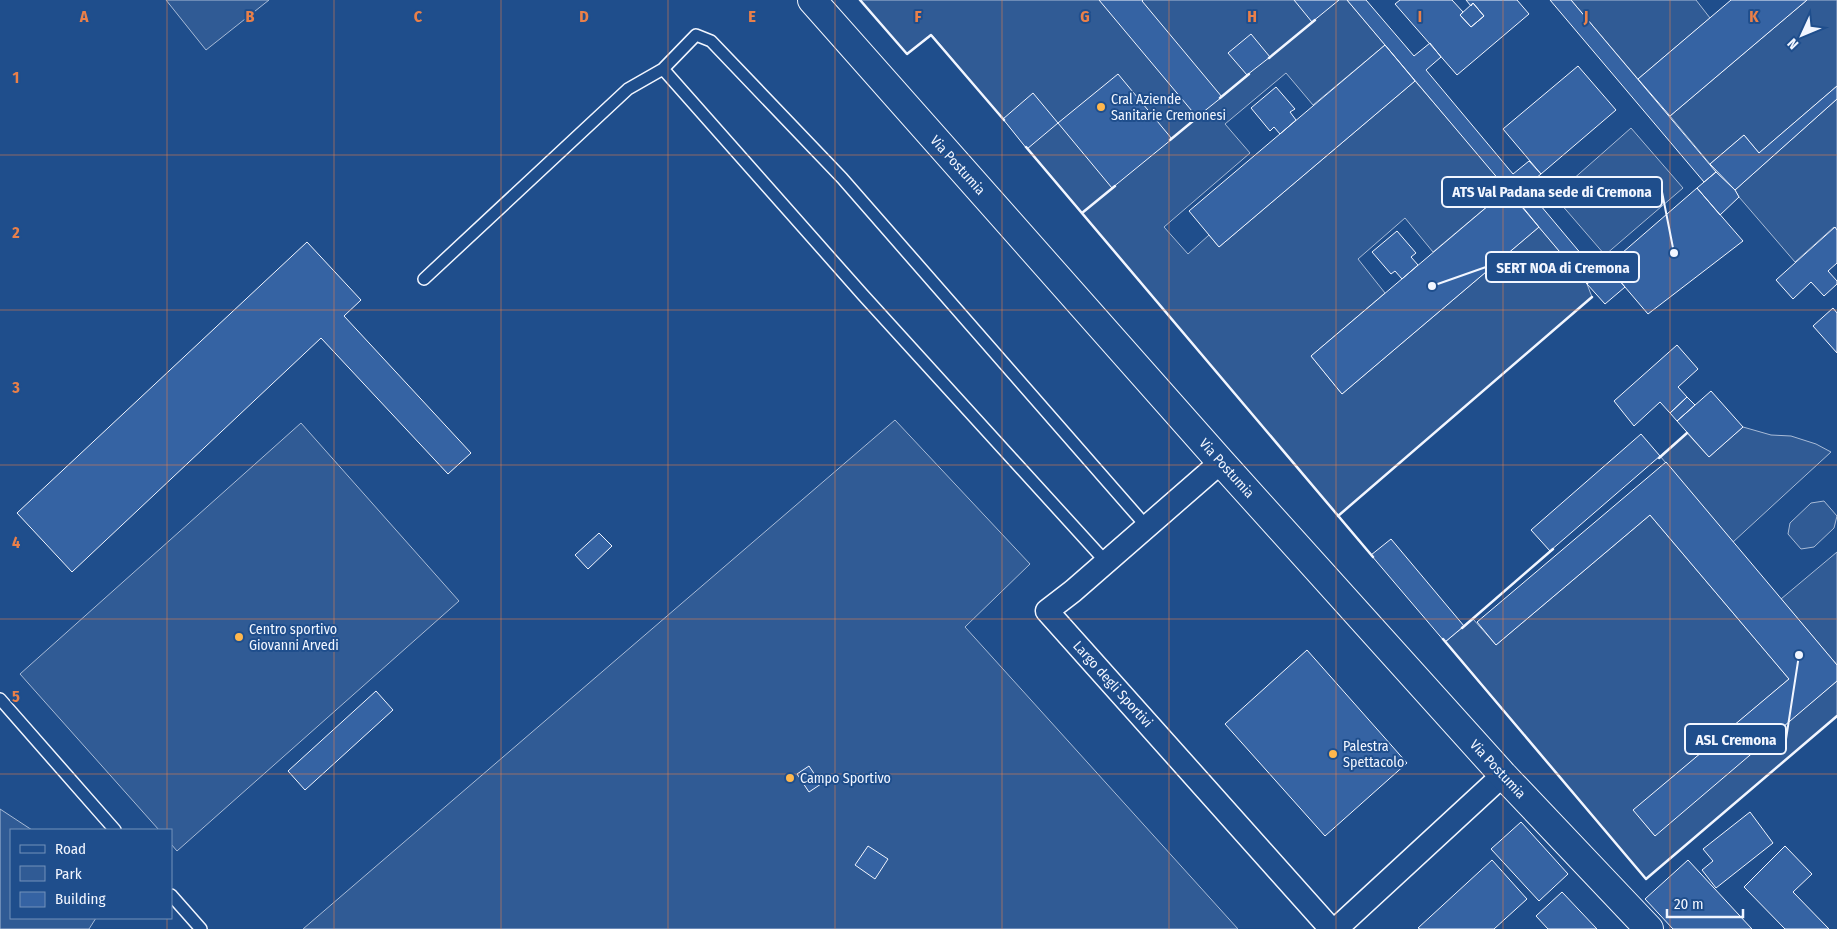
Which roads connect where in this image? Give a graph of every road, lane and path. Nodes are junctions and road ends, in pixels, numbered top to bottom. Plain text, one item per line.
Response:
1 (812, 0) edge
2 (663, 69) junction
3 (424, 279) dead end
4 (1222, 462) junction
5 (1147, 527) junction
6 (1106, 562) junction
7 (0, 699) edge
8 (1502, 775) junction
9 (114, 829) edge
10 (172, 896) edge
11 (201, 929) edge
12 (1331, 929) edge
13 (1336, 929) edge
14 (1649, 929) edge

1 - 4 street, Via Postumia
2 - 3 lane
2 - 5 lane
2 - 6 lane
4 - 5 street, Largo degli Sportivi
4 - 8 street, Via Postumia
5 - 6 street, Largo degli Sportivi
6 - 12 street, Largo degli Sportivi
7 - 9 lane
8 - 13 street
8 - 14 street, Via Postumia
10 - 11 lane

